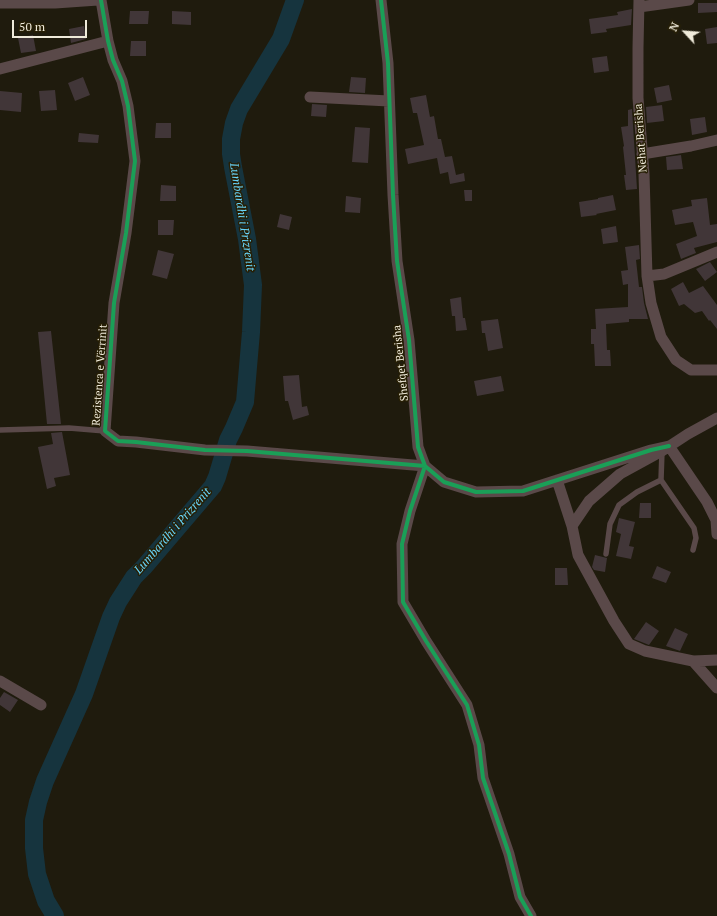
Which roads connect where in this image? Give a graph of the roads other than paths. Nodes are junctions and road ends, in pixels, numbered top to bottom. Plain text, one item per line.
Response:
1 (99, 0) edge
2 (381, 0) edge
3 (688, 0) edge
4 (0, 3) edge
5 (639, 4) edge
6 (108, 41) junction
7 (0, 69) edge
8 (310, 97) dead end
9 (389, 101) junction
10 (717, 140) edge
11 (642, 154) junction
12 (717, 252) edge
13 (647, 276) junction
14 (717, 370) edge
15 (717, 418) edge
16 (0, 430) edge
17 (105, 431) junction
18 (666, 449) junction
19 (425, 466) junction
20 (557, 480) junction
21 (661, 480) junction
22 (572, 526) junction
23 (717, 534) edge
24 (693, 550) dead end
25 (606, 554) dead end
26 (717, 660) edge
27 (693, 661) junction
28 (0, 681) edge
29 (717, 688) edge
30 (42, 705) dead end
31 (531, 916) edge

1 - 4 street
1 - 6 street, Rezistenca e Vërrinit
2 - 9 street, Shefqet Berisha
3 - 5 street
5 - 11 street, Nehat Berisha
6 - 7 street
6 - 17 street, Rezistenca e Vërrinit
8 - 9 street
9 - 19 street, Shefqet Berisha
10 - 11 street
11 - 13 street, Nehat Berisha
12 - 13 street
13 - 14 street, Nehat Berisha
15 - 18 street
16 - 17 lane
17 - 19 street, Rezistenca e Vërrinit
18 - 20 street, Shefqet Berisha
18 - 21 lane
18 - 22 street
18 - 23 street
19 - 20 street, Shefqet Berisha
19 - 31 street
20 - 22 street
21 - 24 lane
21 - 25 lane
22 - 27 street
26 - 27 street
27 - 29 street
28 - 30 street

